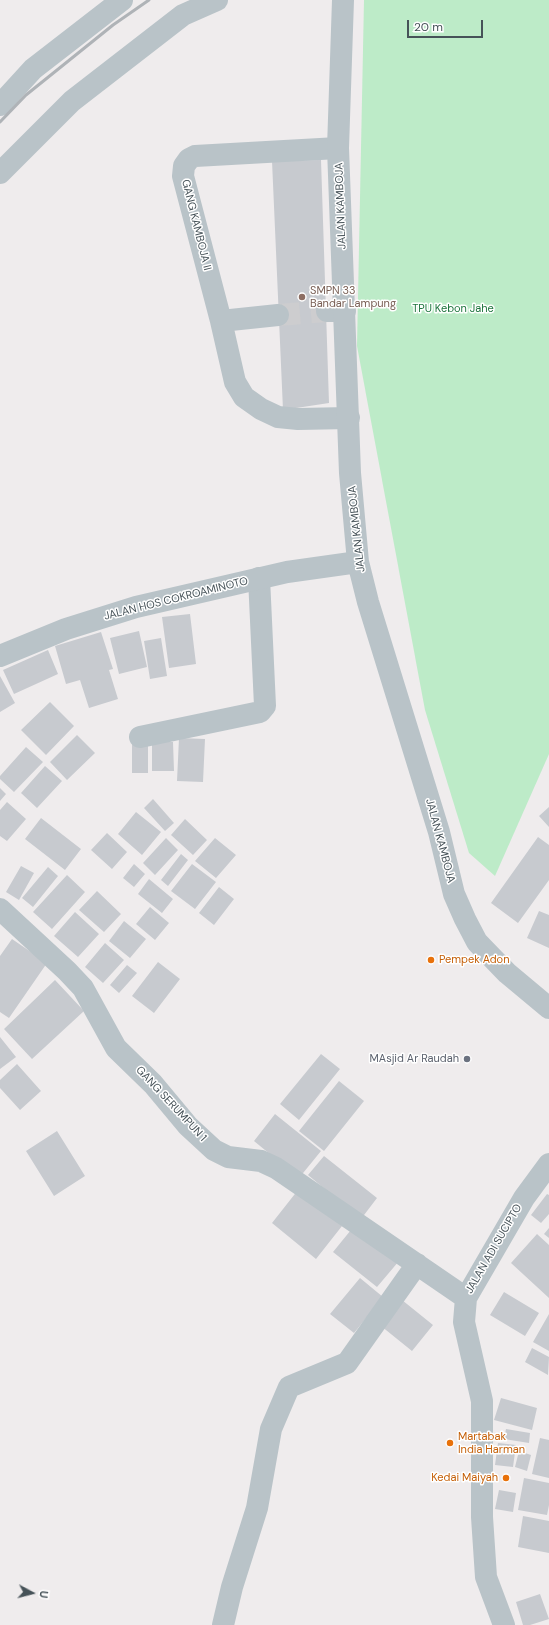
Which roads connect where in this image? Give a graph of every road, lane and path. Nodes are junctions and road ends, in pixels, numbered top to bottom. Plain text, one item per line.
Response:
1 (122, 0) edge
2 (217, 0) edge
3 (343, 0) edge
4 (0, 105) edge
5 (338, 148) junction
6 (0, 173) edge
7 (278, 315) tunnel mouth
8 (221, 321) junction
9 (349, 418) junction
10 (358, 562) junction
11 (259, 578) junction
12 (0, 656) edge
13 (140, 737) dead end
14 (0, 909) edge
15 (549, 1008) edge
16 (545, 1178) edge
17 (417, 1264) junction
18 (466, 1298) junction
19 (223, 1625) edge
20 (504, 1625) edge

1 - 4 street
2 - 6 street
3 - 5 street, JALAN KAMBOJA
5 - 8 street, GANG KAMBOJA II
5 - 9 street, JALAN KAMBOJA
7 - 8 street
8 - 9 street, GANG KAMBOJA II
9 - 10 street, JALAN KAMBOJA
10 - 11 street, JALAN HOS COKROAMINOTO
10 - 15 street, JALAN KAMBOJA
11 - 12 street, JALAN HOS COKROAMINOTO
11 - 13 street
14 - 17 street, GANG SERUMPUN 1
16 - 18 street, JALAN ADI SUCIPTO
17 - 18 street, GANG SERUMPUN 1
17 - 19 street
18 - 20 street, JALAN ADI SUCIPTO

